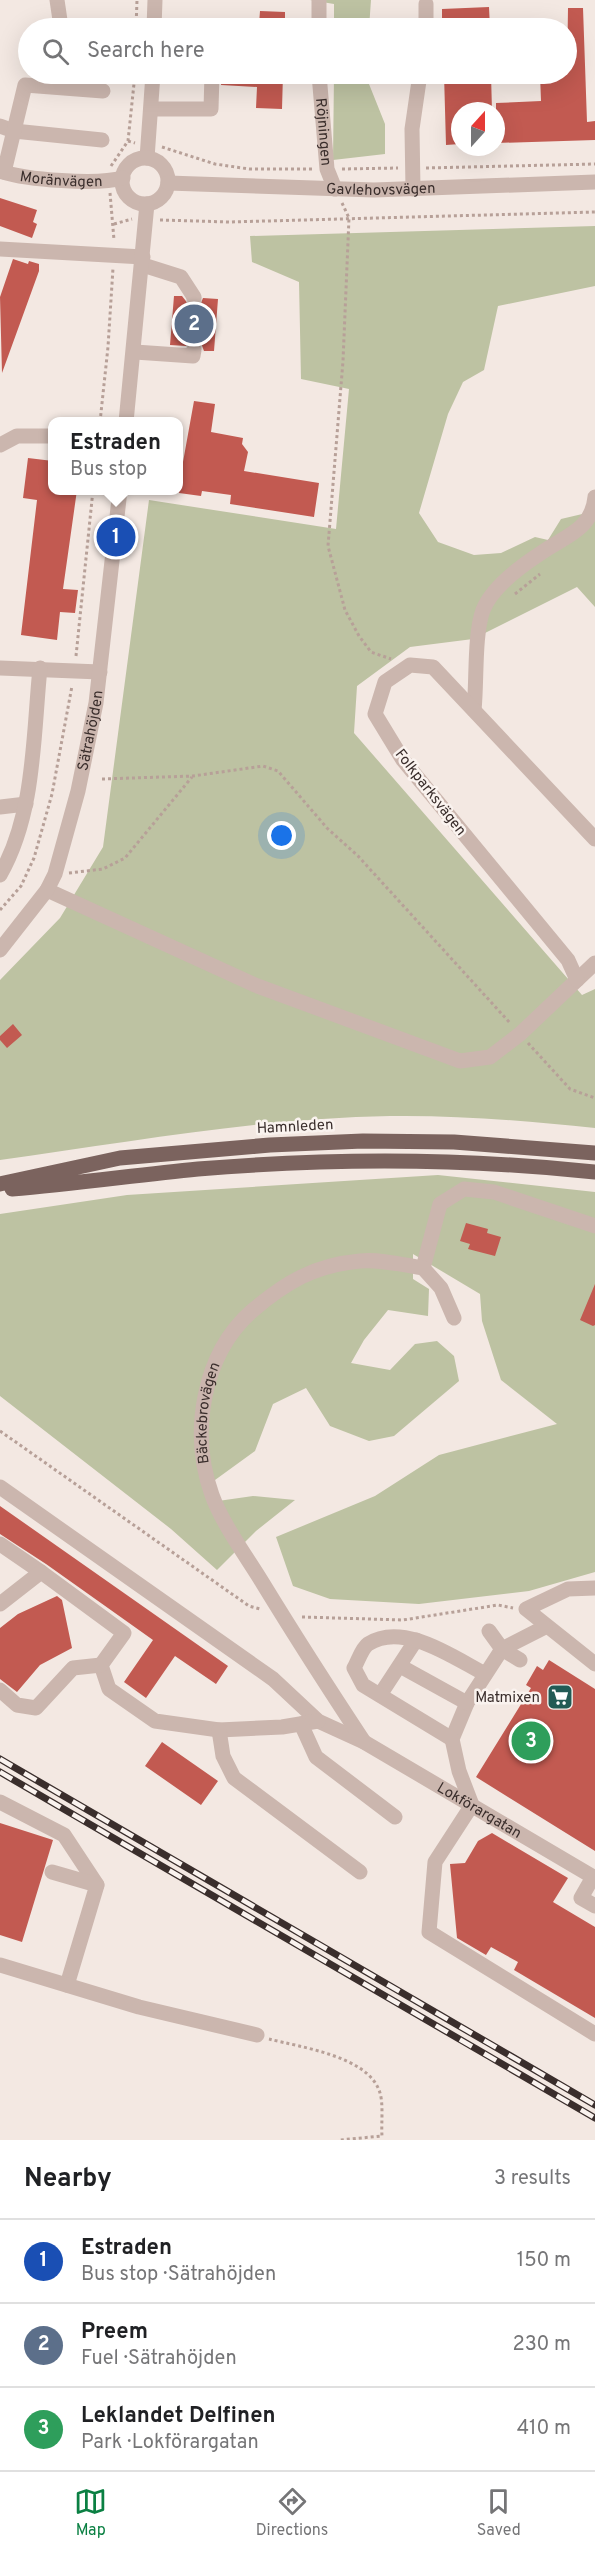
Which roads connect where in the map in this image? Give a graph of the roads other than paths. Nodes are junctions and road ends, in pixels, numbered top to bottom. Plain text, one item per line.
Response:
1 (57, 0) edge
2 (155, 0) edge
3 (319, 0) edge
4 (426, 4) dead end
5 (60, 18) edge
6 (154, 18) edge
7 (319, 18) edge
8 (426, 18) edge
9 (152, 84) edge
10 (212, 84) edge
11 (320, 84) edge
12 (419, 84) edge
13 (103, 91) dead end
14 (151, 109) junction
15 (7, 128) edge
16 (102, 140) dead end
17 (147, 153) junction
18 (2, 172) edge
19 (116, 180) junction
20 (595, 182) edge
21 (168, 183) junction
22 (335, 189) junction
23 (413, 189) junction
24 (147, 204) junction
25 (0, 249) edge
26 (143, 261) junction
27 (194, 297) tunnel mouth
28 (194, 350) dead end
29 (135, 352) junction
30 (127, 417) edge
31 (48, 436) edge
32 (0, 445) edge
33 (119, 495) edge
34 (595, 497) edge
35 (0, 668) edge
36 (40, 668) junction
37 (100, 672) junction
38 (474, 710) junction
39 (26, 804) junction
40 (0, 807) edge
41 (595, 839) edge
42 (0, 875) edge
43 (47, 890) junction
44 (0, 950) edge
45 (595, 963) edge
46 (577, 980) junction
47 (595, 1153) edge
48 (595, 1172) edge
49 (0, 1184) edge
50 (0, 1191) edge
51 (595, 1226) edge
52 (423, 1268) junction
53 (454, 1318) dead end
54 (0, 1487) edge
55 (0, 1544) edge
56 (41, 1572) junction
57 (595, 1588) edge
58 (0, 1604) edge
59 (545, 1627) junction
60 (489, 1631) dead end
61 (416, 1640) junction
62 (502, 1649) junction
63 (520, 1660) dead end
64 (595, 1664) edge
65 (101, 1665) junction
66 (400, 1666) junction
67 (484, 1674) junction
68 (0, 1690) edge
69 (380, 1695) junction
70 (467, 1703) junction
71 (318, 1721) junction
72 (301, 1724) junction
73 (219, 1730) junction
74 (452, 1739) junction
75 (364, 1742) junction
76 (0, 1802) edge
77 (471, 1805) junction
78 (395, 1817) dead end
79 (52, 1872) dead end
80 (360, 1872) dead end
81 (594, 1877) edge
82 (97, 1885) junction
83 (595, 1906) edge
84 (0, 1965) edge
85 (67, 1985) junction
86 (595, 2034) edge
87 (257, 2035) road end

1 - 5 street
2 - 6 street
3 - 7 street
4 - 8 street
9 - 14 street
10 - 14 street
11 - 22 street, Röjningen
12 - 23 street
13 - 15 street
14 - 17 street
15 - 16 street
15 - 18 street
17 - 19 street
17 - 21 street
18 - 19 street, Moränvägen
19 - 24 street
20 - 23 street, Gavlehovsvägen
21 - 22 street, Gavlehovsvägen
21 - 24 street
22 - 23 street, Gavlehovsvägen
24 - 26 street
25 - 26 street
26 - 27 street
26 - 29 street
28 - 29 street
29 - 30 street
31 - 32 street
33 - 37 street, Sätrahöjden
34 - 38 street
35 - 36 street
36 - 37 street
36 - 39 street
37 - 43 street, Sätrahöjden
38 - 41 street
38 - 46 street, Folkparksvägen
39 - 40 street
39 - 42 street
43 - 44 street, Sätrahöjden
43 - 46 street
45 - 46 street
47 - 49 main road, Hamnleden
48 - 50 main road
51 - 52 street
52 - 53 street
52 - 75 street, Bäckebrovägen
54 - 71 street, Lokförargatan
55 - 56 street
56 - 58 street
56 - 65 street
57 - 59 street
59 - 62 street
59 - 64 street
60 - 62 street
61 - 66 street
61 - 67 street
61 - 69 street
62 - 63 street
62 - 67 street
65 - 68 street
65 - 73 street
66 - 69 street
66 - 70 street
67 - 70 street
69 - 74 street
70 - 74 street
71 - 72 street
71 - 75 street, Lokförargatan
72 - 73 street
72 - 78 street
73 - 80 street
74 - 77 street
75 - 77 street, Lokförargatan
76 - 82 street
77 - 81 street, Lokförargatan
77 - 86 street
79 - 82 street
81 - 83 street
82 - 85 street
84 - 85 street
85 - 87 street

